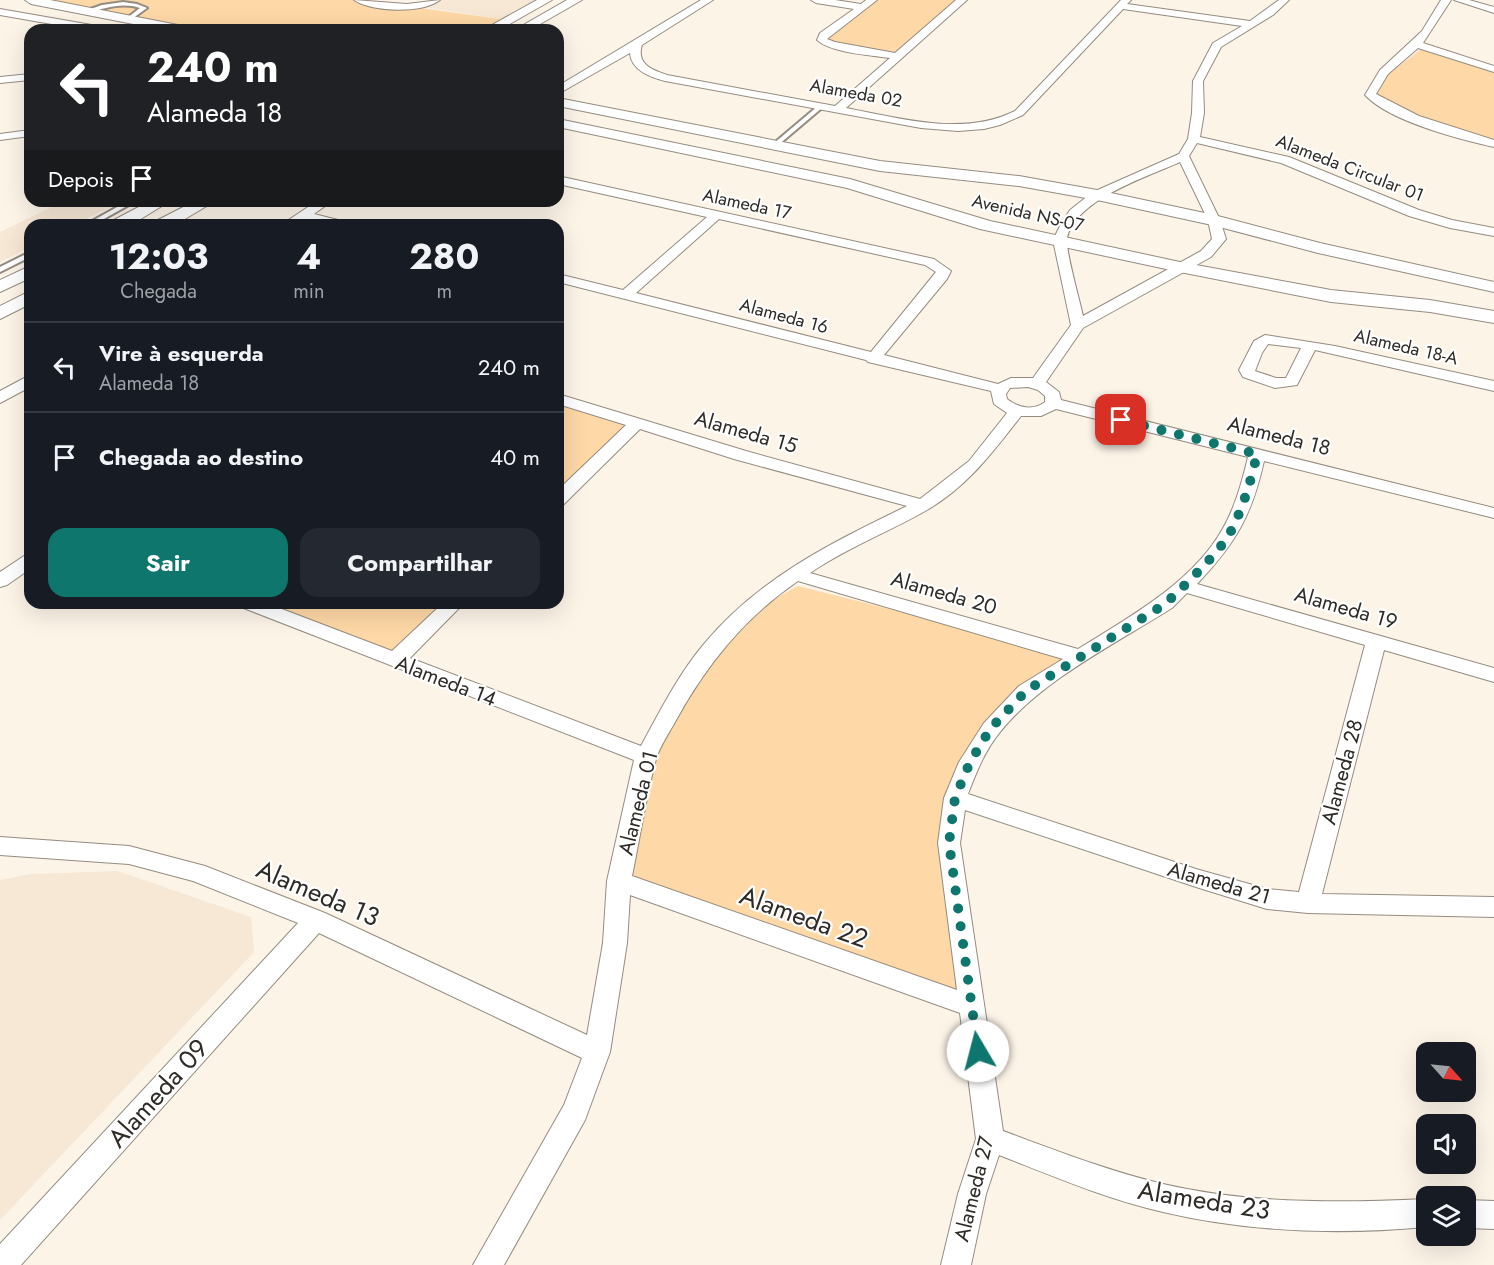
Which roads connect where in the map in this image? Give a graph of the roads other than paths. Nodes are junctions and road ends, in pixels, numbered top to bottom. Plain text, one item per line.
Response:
1 (31, 0) edge
2 (359, 0) edge
3 (435, 0) edge
4 (546, 0) edge
5 (576, 0) edge
6 (708, 0) edge
7 (816, 0) edge
8 (872, 0) edge
9 (963, 0) edge
10 (1284, 0) edge
11 (1446, 0) edge
12 (1460, 0) edge
13 (1124, 3) edge
14 (862, 7) junction
15 (1494, 10) edge
16 (88, 11) junction
17 (0, 12) edge
18 (129, 19) junction
19 (69, 24) edge
20 (154, 24) edge
21 (500, 24) edge
22 (531, 24) edge
23 (1251, 24) junction
24 (637, 44) junction
25 (1416, 44) junction
26 (899, 57) junction
27 (1494, 69) edge
28 (24, 77) edge
29 (0, 80) edge
30 (564, 87) edge
31 (564, 103) edge
32 (820, 107) junction
33 (837, 110) junction
34 (564, 124) edge
35 (24, 134) edge
36 (0, 137) edge
37 (1194, 139) junction
38 (1494, 144) edge
39 (775, 145) junction
40 (1183, 156) junction
41 (564, 181) edge
42 (1097, 195) junction
43 (122, 207) edge
44 (151, 207) edge
45 (196, 207) edge
46 (317, 207) edge
47 (716, 215) junction
48 (303, 216) junction
49 (99, 219) edge
50 (129, 219) edge
51 (173, 219) edge
52 (298, 219) edge
53 (316, 219) edge
54 (1214, 220) junction
55 (1494, 232) edge
56 (1060, 240) junction
57 (24, 257) edge
58 (1180, 267) junction
59 (0, 270) edge
60 (24, 274) edge
61 (564, 280) edge
62 (0, 287) edge
63 (1494, 287) edge
64 (626, 295) junction
65 (24, 300) edge
66 (0, 313) edge
67 (1494, 317) edge
68 (1078, 325) junction
69 (1310, 345) dead end
70 (873, 359) junction
71 (24, 384) edge
72 (1037, 384) junction
73 (1494, 387) edge
74 (1000, 389) junction
75 (0, 398) edge
76 (564, 401) edge
77 (1053, 403) junction
78 (1017, 411) junction
79 (637, 423) junction
80 (1257, 454) junction
81 (564, 494) edge
82 (923, 505) junction
83 (1494, 513) edge
84 (24, 564) edge
85 (794, 574) junction
86 (0, 581) edge
87 (1184, 586) junction
88 (271, 609) edge
89 (448, 609) edge
90 (1376, 641) junction
91 (1081, 657) junction
92 (394, 661) junction
93 (1494, 675) edge
94 (645, 756) junction
95 (955, 798) junction
96 (0, 846) edge
97 (619, 881) junction
98 (1308, 903) junction
99 (1494, 907) edge
100 (316, 920) junction
101 (971, 1006) junction
102 (597, 1052) junction
103 (990, 1139) junction
104 (1416, 1214) edge
105 (1476, 1214) edge
106 (1494, 1215) edge
107 (1, 1265) edge
108 (488, 1265) edge
109 (956, 1265) edge

1 - 16 street
2 - 3 street
4 - 21 street
5 - 22 street
6 - 24 street
7 - 14 street
8 - 14 street
9 - 26 street
10 - 23 street
11 - 25 street
12 - 15 street
13 - 23 street
13 - 33 street, Alameda 02
14 - 26 street
16 - 18 street
16 - 18 lane
17 - 19 street
18 - 20 street
23 - 37 street
24 - 30 street
24 - 32 street, Alameda 02
25 - 27 street
25 - 38 street
26 - 33 street
28 - 29 street
31 - 39 street, Avenida NS-07
32 - 33 street, Alameda 02
32 - 39 lane
34 - 56 street, Avenida NS-07
35 - 36 street
37 - 40 street
37 - 55 street, Alameda Circular 01
39 - 42 street, Avenida NS-07
40 - 42 street
40 - 54 street
41 - 47 street, Alameda 17
42 - 54 street, Avenida NS-07
42 - 56 street
43 - 49 lane
44 - 50 street
45 - 51 street
46 - 48 street
47 - 64 street
47 - 70 street, Alameda 17
48 - 52 street
48 - 53 street
54 - 58 street
54 - 63 street, Avenida NS-07
56 - 58 street, Avenida NS-07
56 - 68 street
57 - 59 lane
58 - 67 street, Avenida NS-07
58 - 68 street
60 - 62 street
61 - 64 street, Alameda 16
64 - 70 street, Alameda 16
65 - 66 street
68 - 72 street
69 - 73 street, Alameda 18-A
70 - 74 street, Alameda 16
71 - 75 street
72 - 74 street
72 - 77 street
74 - 78 street
76 - 79 street, Alameda 15
77 - 78 street
77 - 80 street, Alameda 18
78 - 82 street, Alameda 01
79 - 81 street
79 - 82 street, Alameda 15
80 - 83 street, Alameda 18
80 - 87 street, Alameda 27
82 - 85 street, Alameda 01
84 - 86 street
85 - 91 street, Alameda 20
85 - 94 street, Alameda 01
87 - 90 street, Alameda 19
87 - 91 street, Alameda 27
88 - 92 street, Alameda 14
89 - 92 street
90 - 93 street, Alameda 19
90 - 98 street, Alameda 28
91 - 95 street, Alameda 27
92 - 94 street, Alameda 14
94 - 97 street, Alameda 01
95 - 98 street, Alameda 21
95 - 101 street, Alameda 27
96 - 100 street, Alameda 13
97 - 101 street, Alameda 22
97 - 102 street, Alameda 01
98 - 99 street, Alameda 21
100 - 102 street, Alameda 13
100 - 107 street, Alameda 09
101 - 103 street, Alameda 27
102 - 108 street, Alameda 01
103 - 104 street, Alameda 23
103 - 109 street, Alameda 27
105 - 106 street

